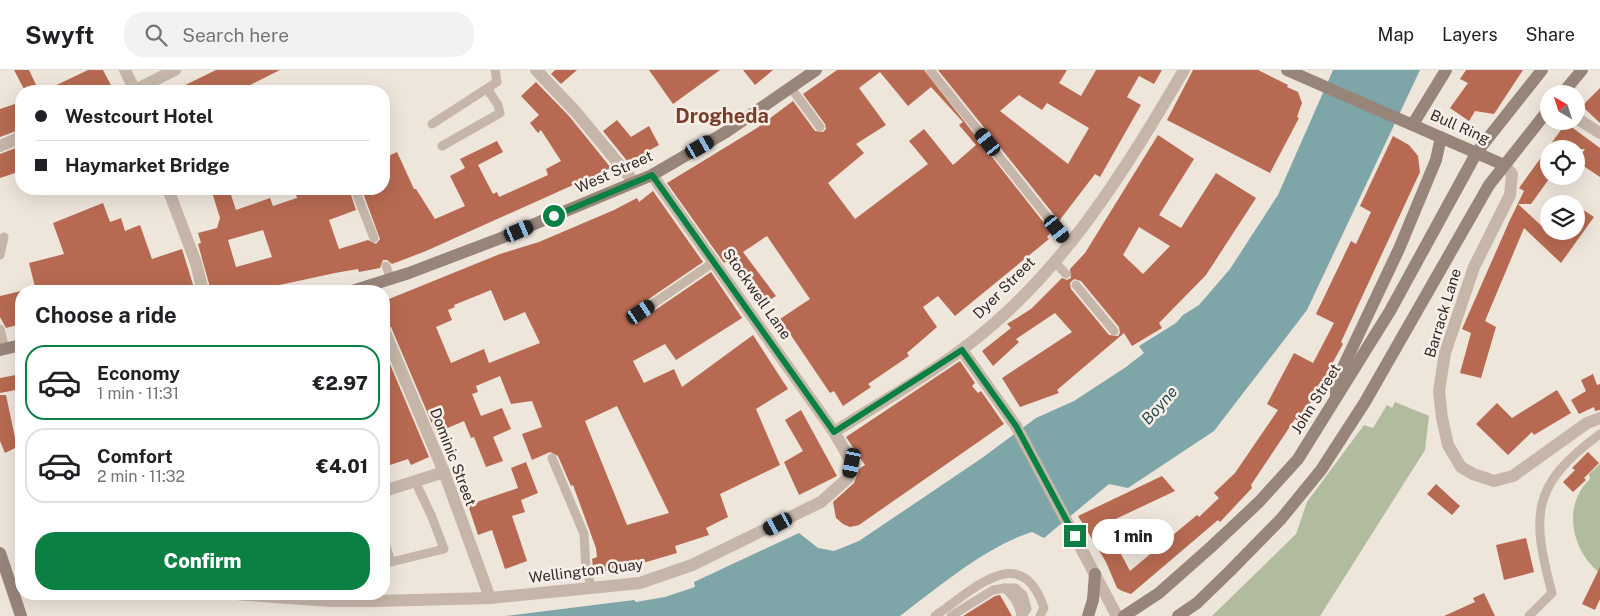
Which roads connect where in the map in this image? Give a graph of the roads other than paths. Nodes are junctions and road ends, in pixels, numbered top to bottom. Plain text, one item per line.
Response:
1 (125, 70) edge
2 (175, 70) edge
3 (495, 70) edge
4 (536, 70) edge
5 (816, 70) edge
6 (930, 70) edge
7 (1184, 70) edge
8 (1287, 70) edge
9 (1446, 70) edge
10 (1542, 70) edge
11 (1582, 70) edge
12 (1308, 74) edge
13 (131, 85) edge
14 (146, 85) edge
15 (1570, 85) edge
16 (791, 88) junction
17 (488, 90) junction
18 (1540, 120) edge
19 (1407, 122) junction
20 (432, 124) dead end
21 (1585, 124) edge
22 (820, 127) dead end
23 (1600, 133) edge
24 (1441, 137) junction
25 (15, 140) edge
26 (0, 146) edge
27 (442, 146) dead end
28 (1477, 152) junction
29 (1504, 165) junction
30 (652, 175) junction
31 (634, 182) junction
32 (170, 195) edge
33 (357, 195) dead end
34 (4, 237) dead end
35 (374, 238) dead end
36 (1069, 244) junction
37 (0, 255) edge
38 (1054, 261) junction
39 (714, 262) junction
40 (386, 266) dead end
41 (1066, 274) dead end
42 (391, 279) junction
43 (201, 285) edge
44 (378, 285) edge
45 (1076, 285) dead end
46 (641, 312) dead end
47 (0, 329) edge
48 (1114, 332) dead end
49 (390, 344) edge
50 (15, 346) edge
51 (2, 349) edge
52 (962, 350) junction
53 (1336, 400) junction
54 (1600, 418) edge
55 (834, 432) junction
56 (1600, 434) edge
57 (552, 458) dead end
58 (444, 472) junction
59 (415, 481) junction
60 (390, 489) edge
61 (0, 553) edge
62 (390, 556) edge
63 (1095, 574) junction
64 (592, 588) junction
65 (490, 598) junction
66 (15, 600) edge
67 (15, 600) edge
68 (316, 600) edge
69 (383, 600) edge
70 (390, 600) edge
71 (1197, 603) junction
72 (20, 615) edge
73 (935, 616) edge
74 (951, 616) edge
75 (1022, 616) edge
76 (1040, 616) edge
77 (1088, 616) edge
78 (1118, 616) edge
79 (1124, 616) edge
80 (1178, 616) edge
81 (1188, 616) edge
82 (1529, 616) edge

1 - 13 street
2 - 14 street
3 - 17 lane
4 - 31 street
5 - 16 main road, West Street
6 - 36 lane
7 - 36 street, Dyer Street
8 - 12 main road, Bull Ring
9 - 19 main road
10 - 28 main road, John Street
11 - 15 main road
12 - 19 main road, Bull Ring
16 - 22 lane
16 - 30 main road, West Street
17 - 20 lane
17 - 27 lane
18 - 29 main road
19 - 24 main road, Bull Ring
21 - 23 street
24 - 28 main road, Bull Ring
24 - 53 main road
25 - 26 street
28 - 29 main road, Bull Ring
28 - 53 main road, John Street
29 - 54 street, Barrack Lane
29 - 71 main road
30 - 31 main road, West Street
30 - 39 street, Stockwell Lane
31 - 42 main road, West Street
32 - 43 street
33 - 35 lane
34 - 37 lane
36 - 38 street, Dyer Street
38 - 41 lane
38 - 52 street, Dyer Street
39 - 46 lane
39 - 55 street, Stockwell Lane
40 - 42 lane
42 - 44 main road, West Street
45 - 48 lane
47 - 51 lane
49 - 58 street, Dominic Street
50 - 51 main road
52 - 55 street, Dyer Street
52 - 63 street
53 - 79 main road, John Street
55 - 64 street, Wellington Quay
56 - 82 lane
57 - 64 lane
58 - 59 street
58 - 65 street, Dominic Street
59 - 60 street
59 - 62 lane
61 - 66 main road
63 - 77 main road
63 - 78 street
64 - 65 street, Wellington Quay
65 - 70 street, Wellington Quay
67 - 72 main road
68 - 69 street, Wellington Quay
71 - 80 main road
71 - 81 main road
73 - 76 lane
74 - 75 lane

